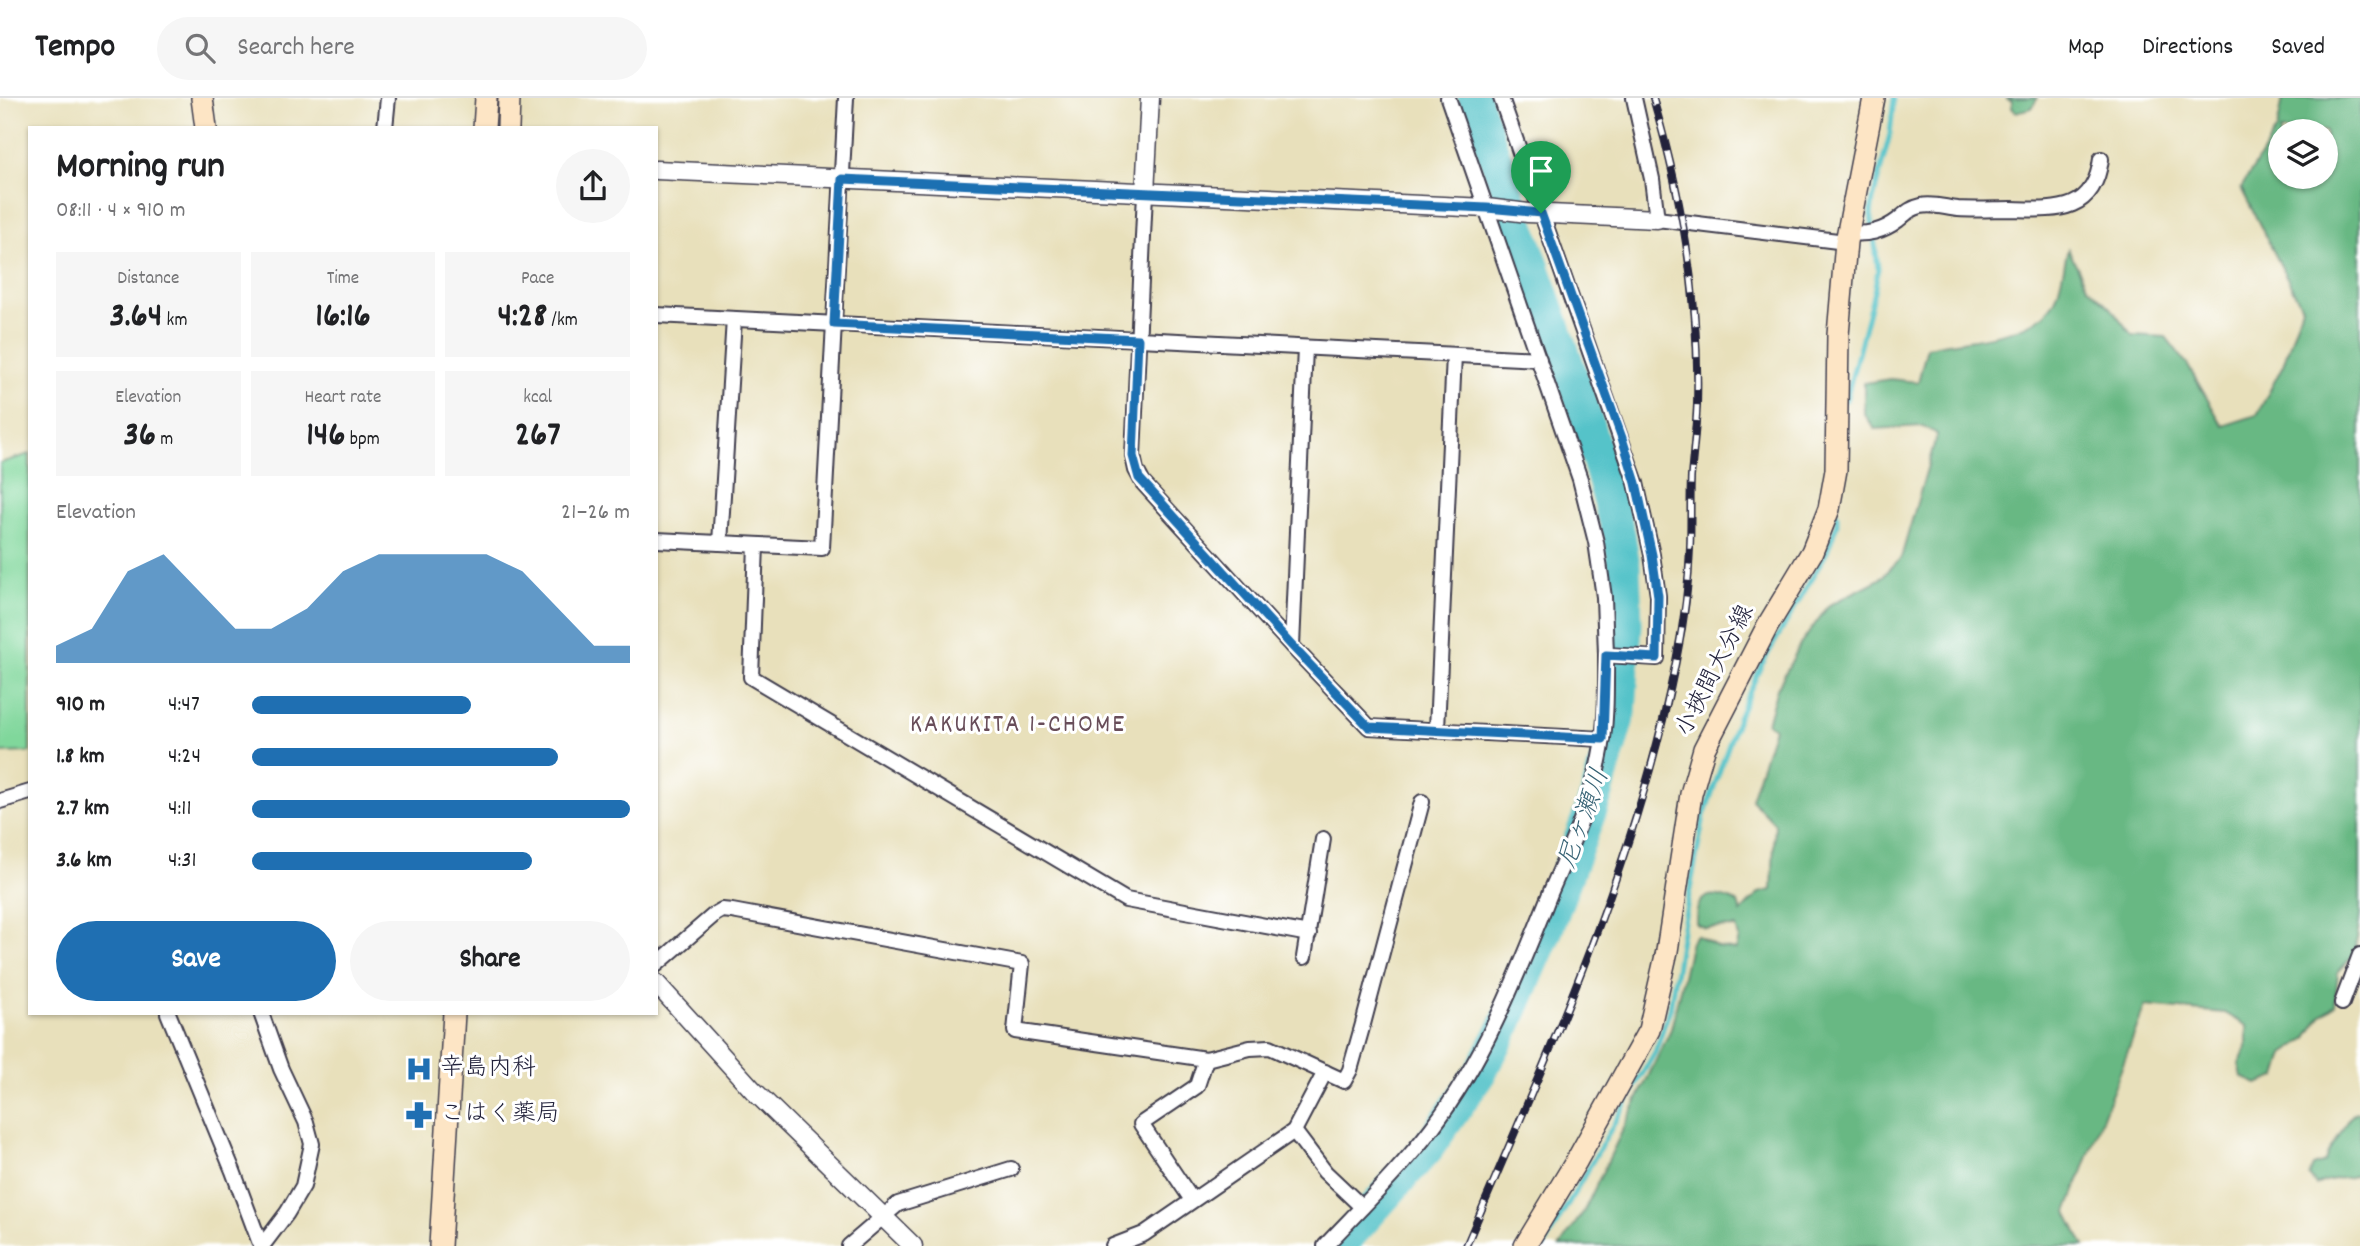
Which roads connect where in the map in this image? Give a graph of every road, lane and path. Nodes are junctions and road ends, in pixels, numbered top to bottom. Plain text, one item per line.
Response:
1 (202, 98) edge
2 (388, 98) edge
3 (486, 98) edge
4 (509, 98) edge
5 (846, 98) edge
6 (1150, 98) edge
7 (1448, 98) edge
8 (1501, 98) edge
9 (1634, 98) edge
10 (1874, 98) edge
11 (206, 126) edge
12 (385, 126) edge
13 (484, 126) edge
14 (508, 126) edge
15 (2101, 159) dead end
16 (658, 170) edge
17 (842, 179) junction
18 (1145, 194) junction
19 (1491, 209) junction
20 (1534, 213) junction
21 (1657, 219) junction
22 (1847, 237) junction
23 (658, 315) edge
24 (734, 319) junction
25 (834, 324) junction
26 (1138, 339) junction
27 (1306, 348) junction
28 (1454, 355) junction
29 (1539, 359) junction
30 (658, 540) edge
31 (720, 543) junction
32 (756, 545) junction
33 (1292, 646) junction
34 (1612, 655) junction
35 (1437, 729) junction
36 (1603, 739) junction
37 (28, 793) edge
38 (0, 801) edge
39 (1422, 802) dead end
40 (1324, 839) dead end
41 (1309, 934) junction
42 (2360, 955) edge
43 (1304, 957) dead end
44 (658, 963) edge
45 (658, 985) edge
46 (2342, 1003) dead end
47 (169, 1015) edge
48 (262, 1015) edge
49 (454, 1015) edge
50 (1206, 1059) junction
51 (1325, 1072) junction
52 (1294, 1131) junction
53 (1011, 1169) dead end
54 (1192, 1200) junction
55 (1362, 1207) junction
56 (882, 1216) junction
57 (1123, 1244) edge
58 (262, 1246) edge
59 (440, 1246) edge
60 (849, 1246) edge
61 (913, 1246) edge
62 (1325, 1246) edge
63 (1525, 1246) edge

1 - 11 main road
2 - 12 street
3 - 13 main road
4 - 14 main road
5 - 17 street
6 - 18 street
7 - 19 street
8 - 20 street
9 - 21 street
10 - 22 main road, 小挾間大分線
15 - 22 street
16 - 17 street
17 - 18 street
17 - 25 street
18 - 19 street
18 - 26 street
19 - 20 street
19 - 29 street
20 - 21 street
20 - 34 street
21 - 22 street
22 - 63 main road, 小挾間大分線
23 - 24 street
24 - 25 street
24 - 31 street
25 - 26 street
25 - 32 street
26 - 27 street
26 - 33 street
27 - 28 street
27 - 33 street
28 - 29 street
28 - 35 street
29 - 34 street
30 - 31 street
31 - 32 street
32 - 41 street
33 - 35 street
34 - 36 street
35 - 36 street
36 - 55 street
37 - 38 street
39 - 51 street
40 - 41 street
41 - 43 street
42 - 46 street
44 - 50 street
45 - 56 street
47 - 58 street
48 - 58 street
49 - 59 main road
50 - 51 street
50 - 54 street
51 - 52 street
52 - 54 street
52 - 55 street
53 - 56 street
54 - 57 street
55 - 62 street
56 - 60 street
56 - 61 street

